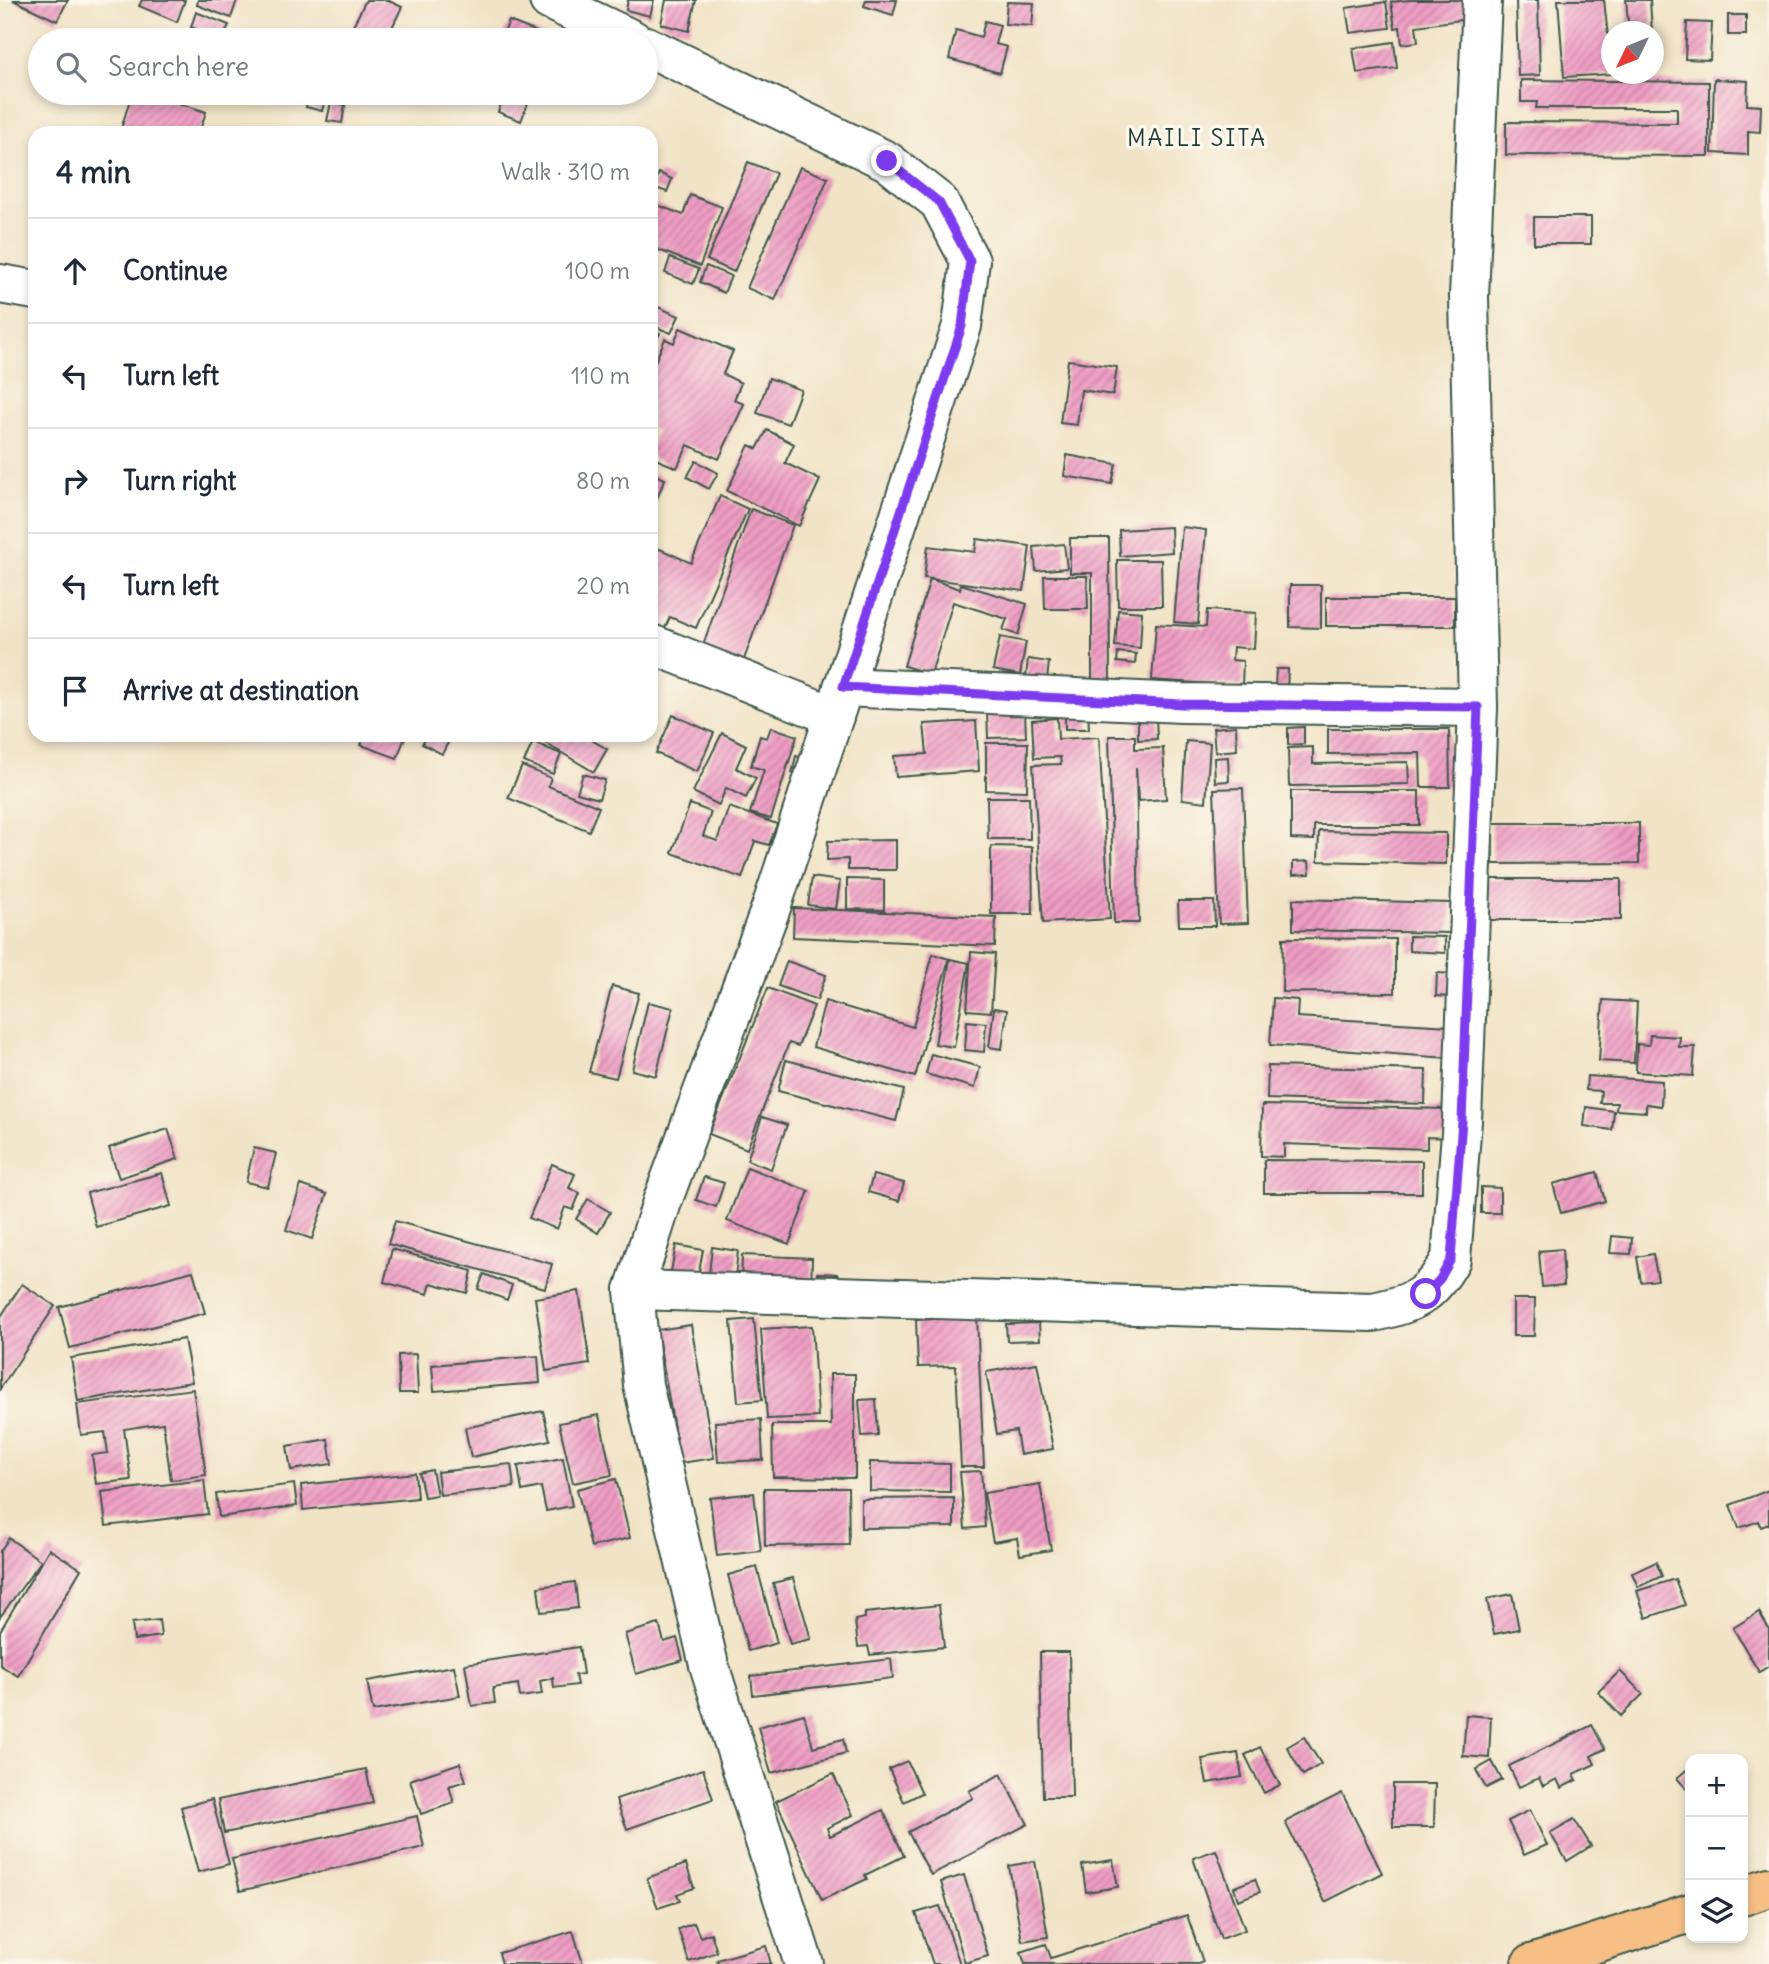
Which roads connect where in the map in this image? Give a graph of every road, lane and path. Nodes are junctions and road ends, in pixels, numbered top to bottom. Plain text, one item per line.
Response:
1 (549, 0) edge
2 (1483, 0) edge
3 (608, 28) edge
4 (658, 52) edge
5 (0, 284) edge
6 (28, 289) edge
7 (658, 647) edge
8 (839, 702) junction
9 (1478, 707) junction
10 (634, 1290) junction
11 (1769, 1887) edge
12 (1748, 1894) edge
13 (1685, 1915) edge
14 (804, 1964) edge
15 (1531, 1964) edge

1 - 3 street
2 - 9 street
4 - 8 street
5 - 6 street
7 - 8 street
8 - 9 street
8 - 10 street
9 - 10 street
10 - 14 street
11 - 12 highway
13 - 15 highway

